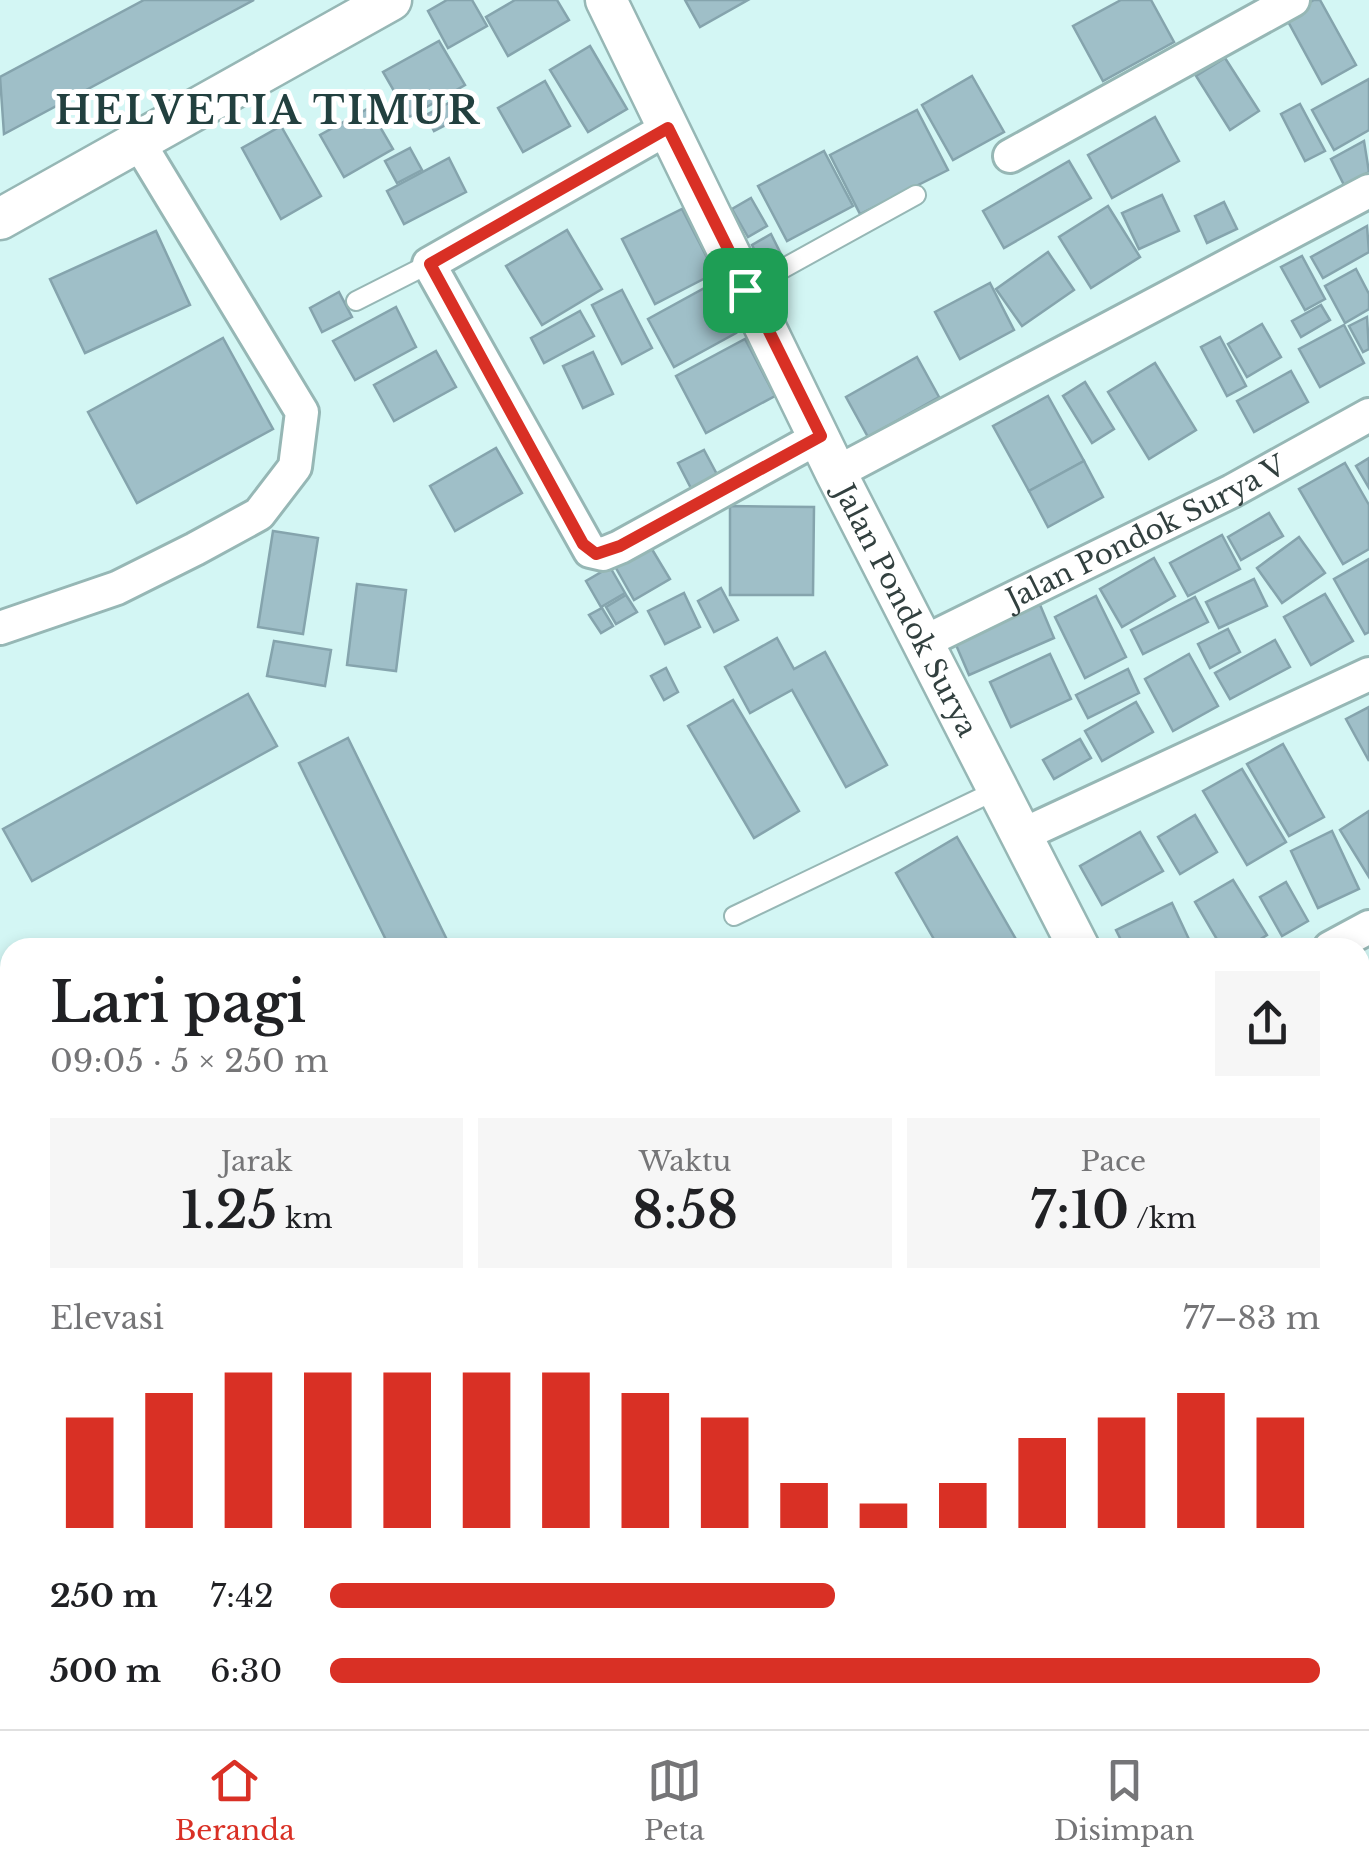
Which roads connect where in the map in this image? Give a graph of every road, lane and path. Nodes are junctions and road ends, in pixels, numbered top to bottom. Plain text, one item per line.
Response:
1 (391, 0) edge
2 (606, 0) edge
3 (1293, 0) edge
4 (668, 128) junction
5 (139, 143) junction
6 (1010, 156) dead end
7 (1369, 191) edge
8 (916, 195) dead end
9 (0, 219) edge
10 (430, 264) junction
11 (745, 290) junction
12 (356, 301) dead end
13 (1369, 415) edge
14 (821, 436) junction
15 (836, 473) junction
16 (0, 628) edge
17 (922, 643) junction
18 (1369, 674) edge
19 (999, 789) junction
20 (1022, 835) junction
21 (734, 916) dead end
22 (1074, 938) edge

1 - 5 street
2 - 4 street, Jalan Pondok Surya
3 - 6 street
4 - 10 street
4 - 11 street, Jalan Pondok Surya
5 - 9 street
5 - 16 street
7 - 15 street
8 - 11 lane
10 - 12 lane
10 - 14 street
11 - 14 street, Jalan Pondok Surya
13 - 17 street, Jalan Pondok Surya V
14 - 15 street, Jalan Pondok Surya
15 - 17 street, Jalan Pondok Surya
17 - 19 street, Jalan Pondok Surya
18 - 20 street
19 - 20 street, Jalan Pondok Surya
19 - 21 lane
20 - 22 street, Jalan Pondok Surya

